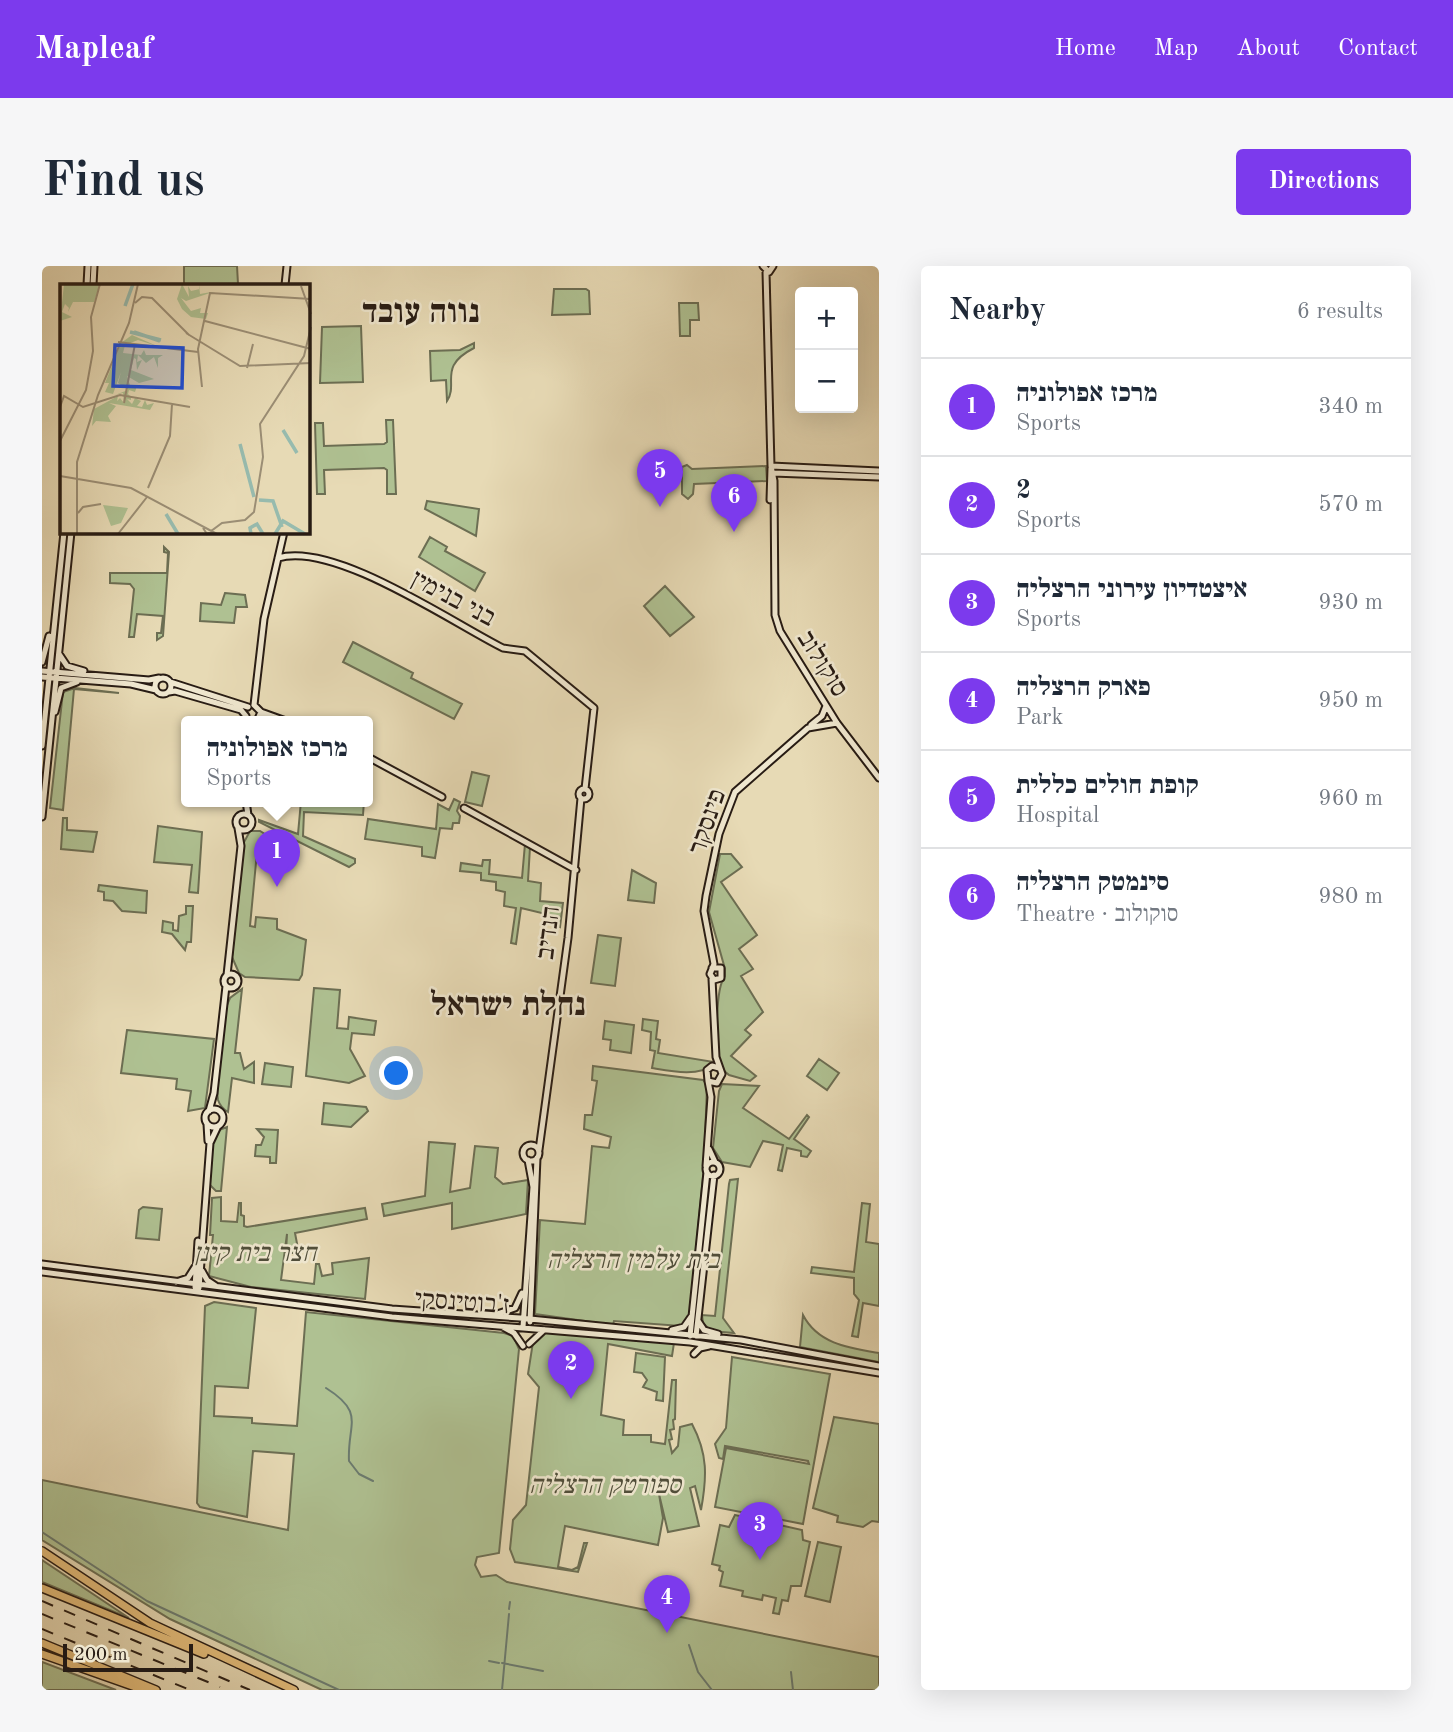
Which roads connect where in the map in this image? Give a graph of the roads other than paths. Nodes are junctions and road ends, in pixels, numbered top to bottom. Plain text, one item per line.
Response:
1 (88, 266) edge
2 (94, 266) edge
3 (286, 266) edge
4 (774, 266) edge
5 (765, 269) edge
6 (87, 284) edge
7 (93, 284) edge
8 (285, 284) edge
9 (825, 468) junction
10 (772, 471) junction
11 (879, 471) edge
12 (794, 473) junction
13 (879, 477) edge
14 (69, 534) edge
15 (69, 534) edge
16 (284, 534) edge
17 (278, 558) junction
18 (55, 609) junction
19 (58, 649) junction
20 (42, 662) edge
21 (48, 674) edge
22 (97, 674) junction
23 (159, 678) junction
24 (83, 681) junction
25 (170, 682) junction
26 (42, 689) edge
27 (156, 690) junction
28 (169, 692) junction
29 (251, 706) junction
30 (826, 706) junction
31 (45, 712) junction
32 (261, 712) junction
33 (246, 716) edge
34 (249, 716) edge
35 (259, 716) edge
36 (272, 716) edge
37 (51, 721) junction
38 (836, 723) junction
39 (808, 728) junction
40 (42, 746) edge
41 (373, 760) edge
42 (879, 778) edge
43 (442, 797) dead end
44 (581, 798) joint
45 (245, 807) edge
46 (464, 808) dead end
47 (245, 815) junction
48 (42, 817) edge
49 (238, 828) junction
50 (247, 830) junction
51 (241, 846) junction
52 (576, 870) junction
53 (711, 946) junction
54 (230, 951) junction
55 (712, 968) junction
56 (721, 968) junction
57 (227, 975) junction
58 (236, 976) junction
59 (716, 979) junction
60 (229, 987) junction
61 (715, 1041) junction
62 (710, 1067) junction
63 (719, 1068) junction
64 (708, 1081) junction
65 (718, 1082) junction
66 (214, 1093) junction
67 (209, 1111) junction
68 (219, 1111) junction
69 (546, 1115) junction
70 (208, 1124) junction
71 (218, 1126) junction
72 (532, 1145) junction
73 (539, 1150) junction
74 (537, 1158) junction
75 (528, 1160) junction
76 (715, 1162) junction
77 (707, 1169) junction
78 (714, 1175) junction
79 (42, 1264) edge
80 (199, 1266) junction
81 (42, 1272) edge
82 (171, 1283) junction
83 (197, 1286) junction
84 (525, 1287) junction
85 (225, 1290) junction
86 (196, 1293) junction
87 (694, 1304) junction
88 (483, 1319) junction
89 (527, 1319) junction
90 (697, 1320) junction
91 (527, 1328) junction
92 (544, 1330) junction
93 (659, 1331) junction
94 (693, 1334) junction
95 (741, 1340) junction
96 (692, 1342) junction
97 (716, 1345) junction
98 (694, 1354) dead end
99 (879, 1366) edge
100 (879, 1373) edge
101 (42, 1551) edge
102 (42, 1588) edge
103 (42, 1643) edge
104 (42, 1654) edge
105 (144, 1690) edge
106 (156, 1690) edge
107 (293, 1690) edge

1 - 6 street
2 - 7 street
3 - 8 street
4 - 5 street
5 - 10 street, סוקולוב
9 - 10 street
9 - 11 street
9 - 12 street
10 - 12 street
10 - 30 street, סוקולוב
10 - 38 street, סוקולוב
12 - 13 street
14 - 18 street
15 - 19 street
16 - 17 street
17 - 29 street
17 - 44 street, בני בנימין
18 - 20 street
18 - 21 street
19 - 21 street
19 - 22 street
21 - 22 street
21 - 24 street
21 - 31 street
21 - 37 street
22 - 23 street
23 - 25 street
23 - 27 street
24 - 27 street
24 - 37 street
25 - 28 street
25 - 29 street
26 - 31 street
27 - 28 street
28 - 33 street
29 - 32 street
29 - 34 street
30 - 38 street, סוקולוב
30 - 39 street, פינסקר
31 - 40 street
32 - 35 street
32 - 36 street
37 - 48 street
38 - 39 street
38 - 42 street, סוקולוב
39 - 53 street, פינסקר
41 - 43 street
44 - 52 street, הנדיב
45 - 47 street
46 - 52 street
47 - 49 street
47 - 50 street
49 - 50 street
49 - 51 street
50 - 51 street
51 - 54 street
52 - 69 street, הנדיב
53 - 55 street, פינסקר
53 - 56 street, פינסקר
54 - 57 street
54 - 58 street
55 - 56 street
55 - 59 street, פינסקר
56 - 59 street
57 - 58 street
57 - 60 street
58 - 60 street
59 - 61 street
60 - 66 street
61 - 62 street
61 - 63 street
62 - 63 street
62 - 64 street
63 - 65 street
64 - 65 street
64 - 77 street
65 - 76 street
66 - 67 street
66 - 68 street
67 - 68 street
67 - 70 street
68 - 71 street
69 - 72 street, הנדיב
69 - 73 street, הנדיב
70 - 71 street
70 - 80 street
71 - 80 street
72 - 73 street
72 - 75 street, הנדיב
73 - 74 street, הנדיב
74 - 75 street
74 - 89 street
75 - 84 street
76 - 77 street
76 - 78 street
77 - 78 street
77 - 87 street
78 - 90 street
79 - 82 street, ז'בוטינסקי
80 - 82 street
80 - 83 street
80 - 85 street
81 - 86 street, ז'בוטינסקי
82 - 83 street, ז'בוטינסקי
83 - 85 street, ז'בוטינסקי
83 - 86 street
84 - 88 street
84 - 89 street
85 - 88 street, ז'בוטינסקי
86 - 88 street, ז'בוטינסקי
87 - 93 street
87 - 94 street
88 - 89 street, ז'בוטינסקי
88 - 91 street, ז'בוטינסקי
88 - 92 street
89 - 91 street
89 - 93 street, ז'בוטינסקי
90 - 94 street
90 - 95 street
91 - 92 street, ז'בוטינסקי
92 - 96 street, ז'בוטינסקי
93 - 94 street, ז'בוטינסקי
94 - 95 street, ז'בוטינסקי
94 - 96 street
95 - 99 street, ז'בוטינסקי
96 - 97 street, ז'בוטינסקי
97 - 98 street
97 - 100 street, ז'בוטינסקי
101 - 107 highway
102 - 107 highway
103 - 106 highway
104 - 105 highway

